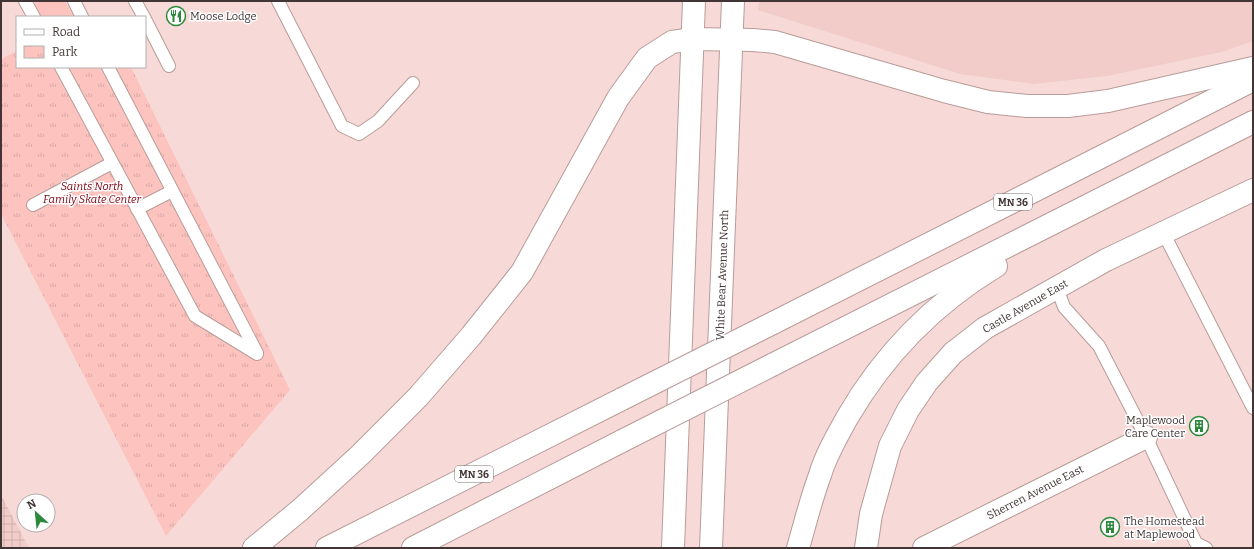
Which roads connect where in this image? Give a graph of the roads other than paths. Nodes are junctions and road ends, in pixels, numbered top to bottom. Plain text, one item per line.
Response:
1 (25, 1) edge
2 (74, 1) edge
3 (135, 1) edge
4 (278, 1) edge
5 (694, 1) edge
6 (733, 1) edge
7 (33, 16) edge
8 (82, 16) edge
9 (143, 16) edge
10 (146, 22) edge
11 (693, 39) junction
12 (731, 39) junction
13 (169, 66) dead end
14 (61, 68) edge
15 (109, 68) edge
16 (1253, 68) edge
17 (1253, 80) edge
18 (413, 83) dead end
19 (1253, 122) edge
20 (112, 163) junction
21 (1253, 190) edge
22 (172, 191) junction
23 (1093, 202) junction
24 (33, 205) dead end
25 (137, 209) junction
26 (1163, 232) junction
27 (1057, 288) junction
28 (1253, 408) edge
29 (1146, 437) junction
30 (254, 548) edge
31 (327, 548) edge
32 (413, 548) edge
33 (673, 548) edge
34 (711, 548) edge
35 (798, 548) edge
36 (866, 548) edge
37 (924, 548) edge
38 (1206, 548) edge

1 - 7 lane
2 - 8 lane
3 - 9 lane
4 - 18 lane
5 - 11 main road
6 - 12 main road, White Bear Avenue North
10 - 13 lane
11 - 12 main road
11 - 30 main road
11 - 33 main road
12 - 16 main road
12 - 34 main road, White Bear Avenue North
14 - 20 lane
15 - 22 lane
17 - 31 main road, MN 36, bridge
19 - 23 main road
20 - 24 lane
20 - 25 lane
21 - 26 main road, Castle Avenue East
22 - 25 lane
22 - 25 lane
23 - 32 main road, bridge
23 - 35 main road
26 - 27 main road, Castle Avenue East
26 - 28 lane
27 - 29 lane
27 - 36 main road, Castle Avenue East
29 - 37 main road, Sherren Avenue East
29 - 38 lane

